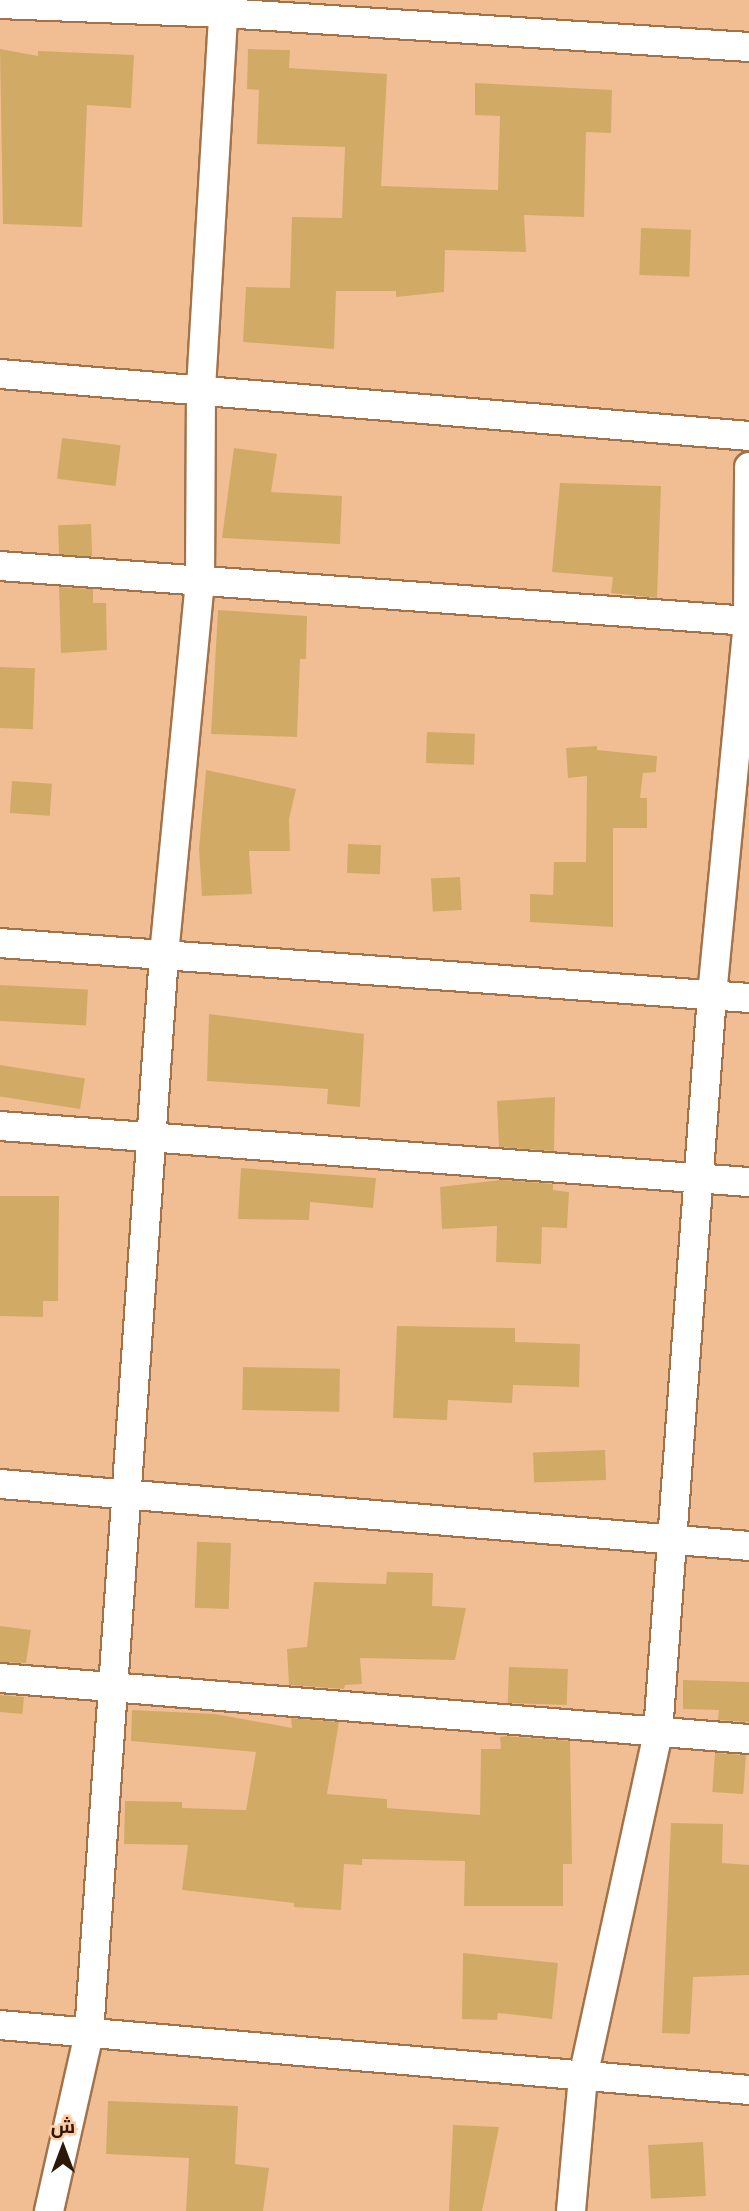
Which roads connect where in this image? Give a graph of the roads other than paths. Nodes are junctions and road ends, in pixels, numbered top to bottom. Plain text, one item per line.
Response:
1 (0, 4) edge
2 (223, 7) edge
3 (749, 47) edge
4 (0, 374) edge
5 (201, 387) junction
6 (749, 436) edge
7 (749, 467) edge
8 (0, 566) edge
9 (200, 581) junction
10 (748, 621) edge
11 (0, 943) edge
12 (164, 955) junction
13 (712, 995) junction
14 (749, 998) edge
15 (0, 1126) edge
16 (152, 1137) junction
17 (699, 1178) junction
18 (749, 1182) edge
19 (0, 1484) edge
20 (127, 1494) junction
21 (674, 1539) junction
22 (749, 1546) edge
23 (0, 1678) edge
24 (113, 1687) junction
25 (657, 1732) junction
26 (749, 1739) edge
27 (0, 2025) edge
28 (89, 2033) junction
29 (583, 2077) junction
30 (749, 2090) edge
31 (49, 2211) edge
32 (571, 2211) edge

1 - 2 street
2 - 3 street
2 - 5 street
4 - 5 street
5 - 6 street
5 - 9 street
7 - 10 street
8 - 9 street
9 - 10 street
9 - 12 street
10 - 13 street
11 - 12 street
12 - 13 street
12 - 16 street
13 - 14 street
13 - 17 street
15 - 16 street
16 - 17 street
16 - 20 street
17 - 18 street
17 - 21 street
19 - 20 street
20 - 21 street
20 - 24 street
21 - 22 street
21 - 25 street
23 - 24 street
24 - 25 street
24 - 28 street
25 - 26 street
25 - 29 street
27 - 28 street
28 - 29 street
28 - 31 street
29 - 30 street
29 - 32 street

